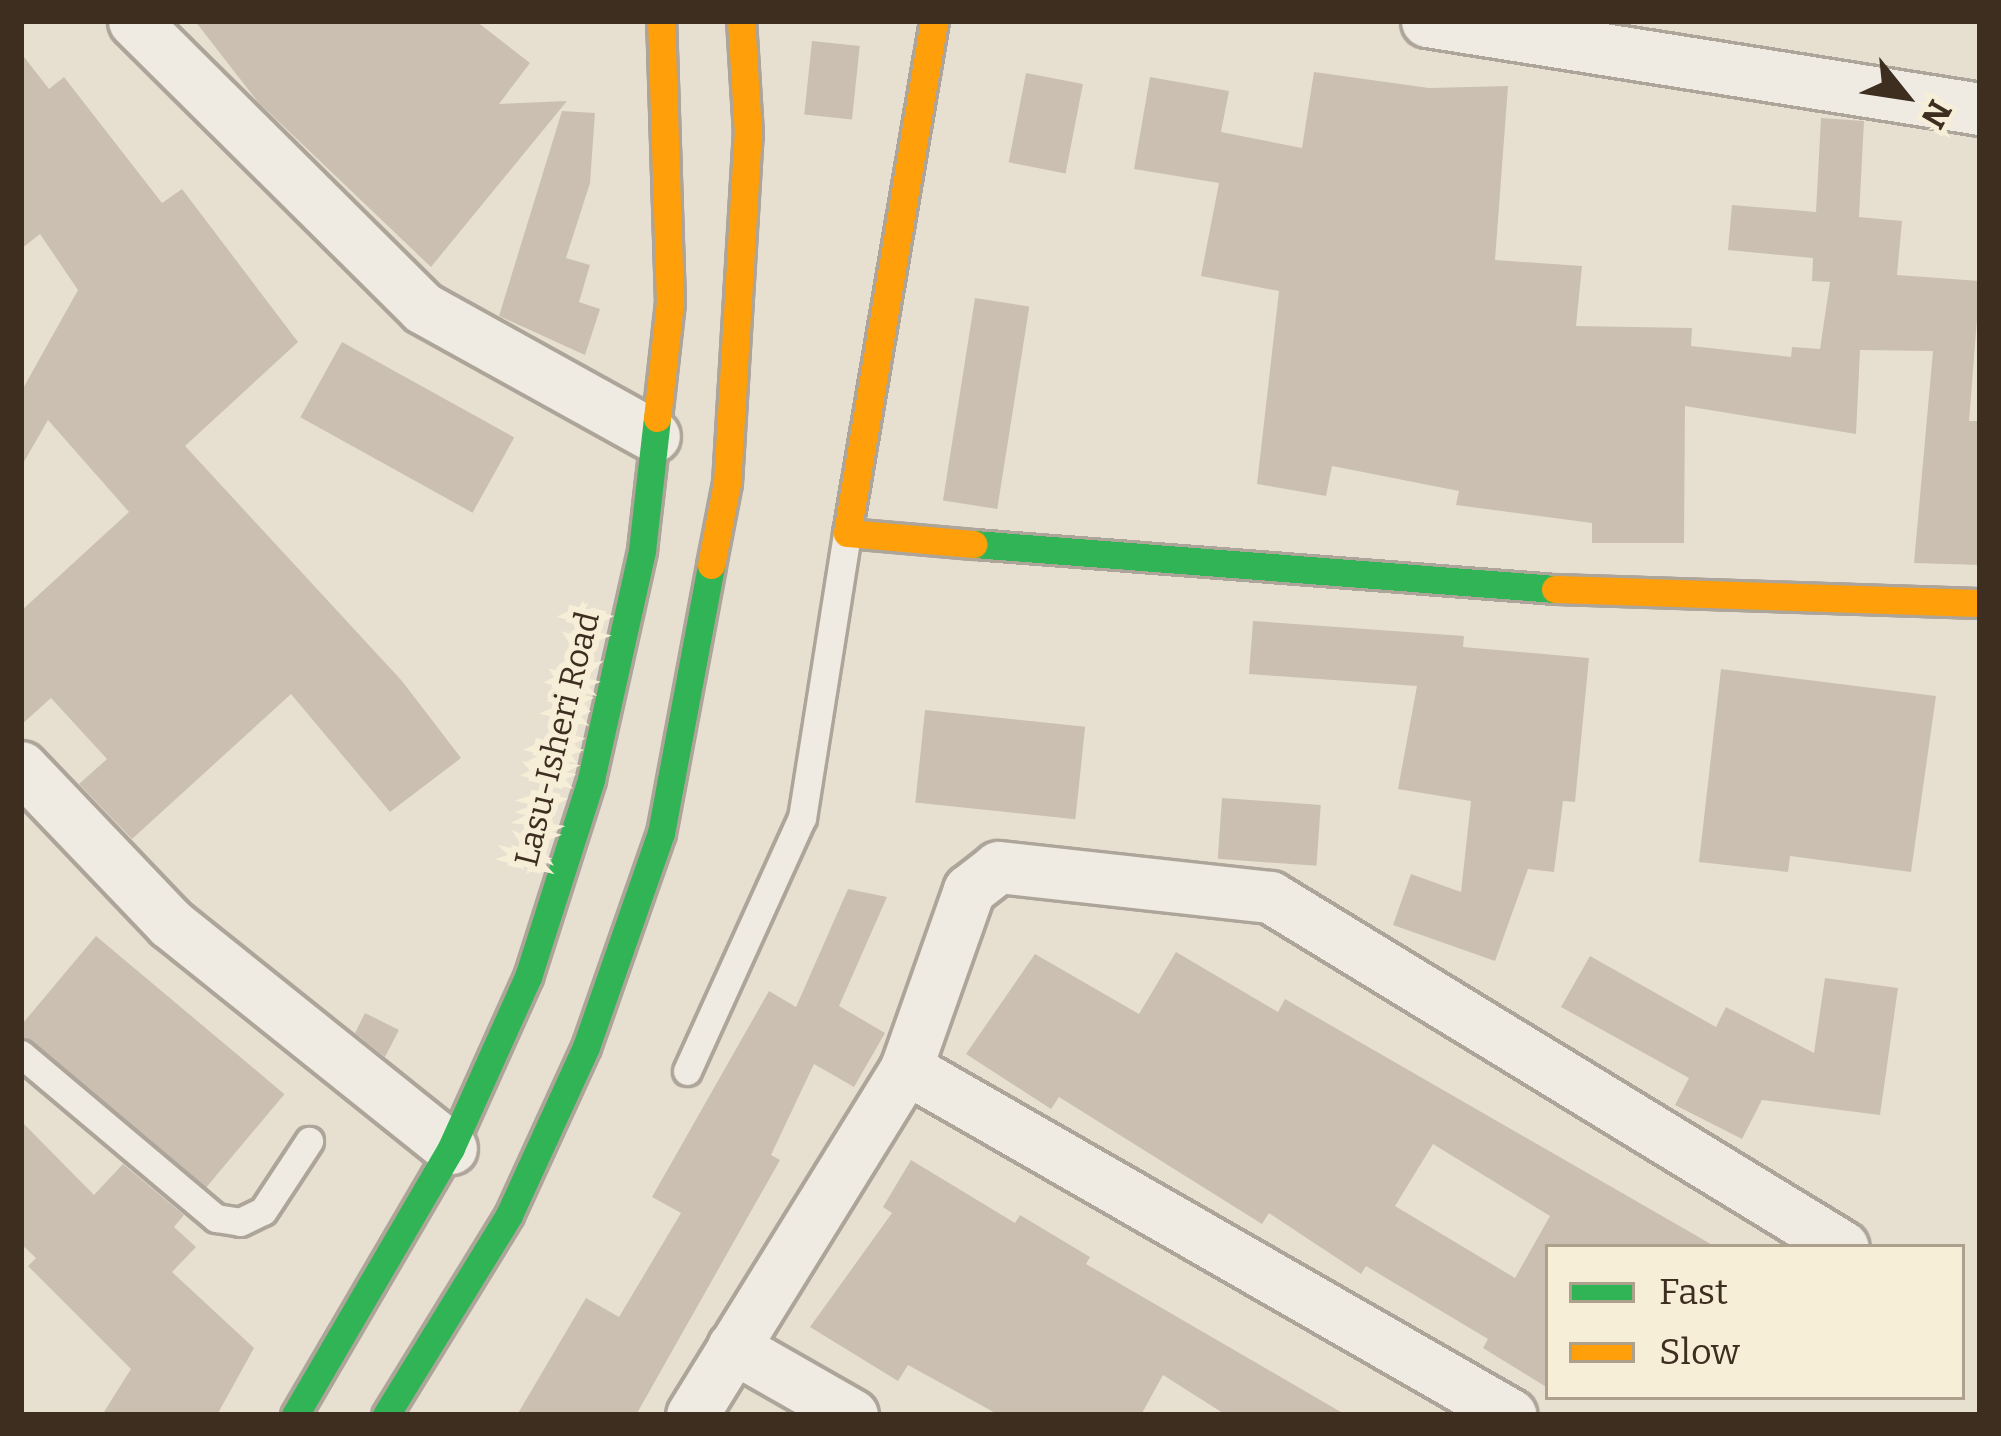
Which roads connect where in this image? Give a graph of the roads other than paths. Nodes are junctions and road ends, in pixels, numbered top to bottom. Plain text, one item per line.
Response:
1 (134, 21) edge
2 (661, 21) edge
3 (741, 21) edge
4 (934, 21) edge
5 (1427, 21) edge
6 (1980, 109) edge
7 (654, 436) junction
8 (847, 533) junction
9 (1980, 603) edge
10 (21, 767) edge
11 (21, 1054) edge
12 (906, 1068) junction
13 (687, 1071) dead end
14 (309, 1141) dead end
15 (452, 1148) junction
16 (1838, 1244) edge
17 (733, 1347) junction
18 (296, 1415) edge
19 (386, 1415) edge
20 (692, 1415) edge
21 (852, 1415) edge
22 (1511, 1415) edge

1 - 7 street
2 - 7 main road, Lasu-Isheri Road
3 - 19 main road
4 - 8 main road
5 - 6 street
7 - 15 main road, Lasu-Isheri Road
8 - 9 main road
8 - 13 lane
10 - 15 street
11 - 14 lane
12 - 16 street
12 - 17 street
12 - 22 street
15 - 18 main road, Lasu-Isheri Road
17 - 20 street
17 - 21 street

